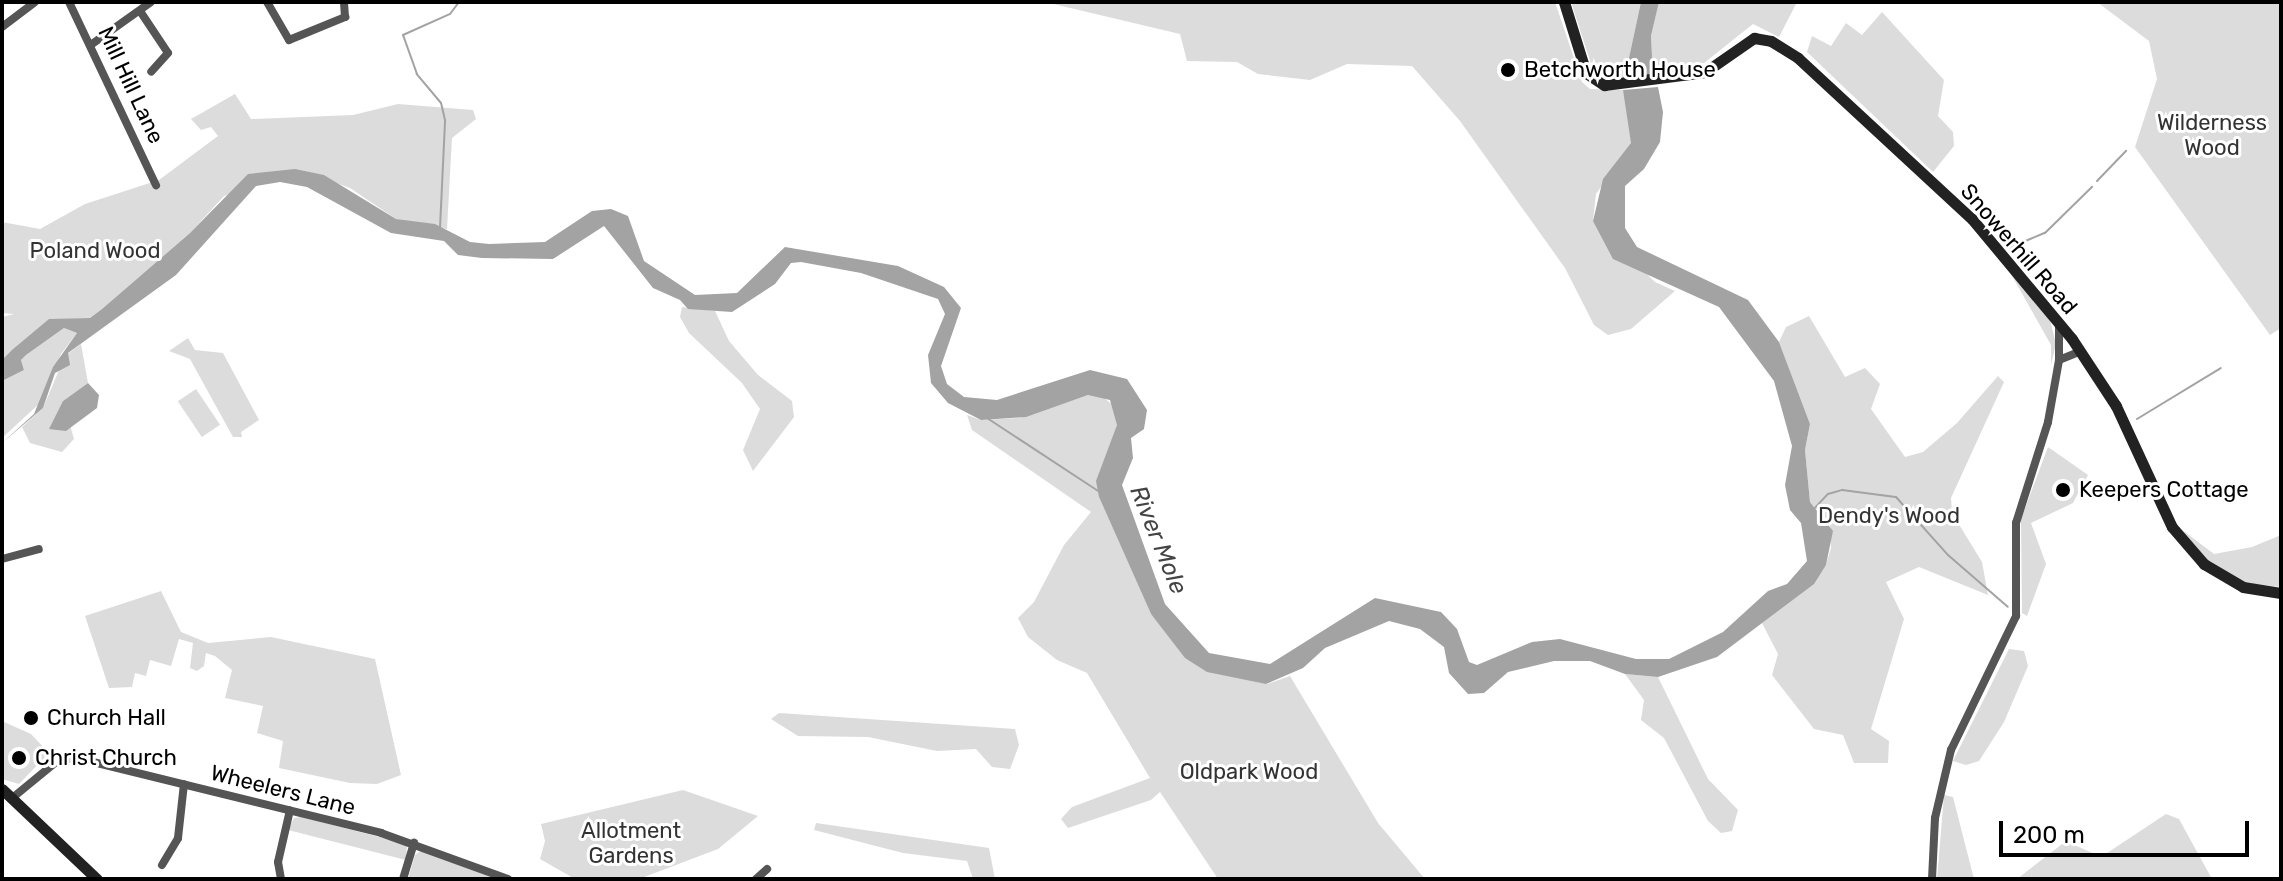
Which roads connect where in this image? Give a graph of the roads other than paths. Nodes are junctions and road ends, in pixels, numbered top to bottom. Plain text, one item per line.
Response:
1 (35, 2) edge
2 (69, 2) edge
3 (151, 2) edge
4 (267, 2) edge
5 (344, 2) edge
6 (1564, 2) edge
7 (140, 11) junction
8 (2, 27) edge
9 (92, 44) junction
10 (151, 72) dead end
11 (156, 185) dead end
12 (2059, 324) junction
13 (2081, 351) junction
14 (2059, 360) junction
15 (39, 549) dead end
16 (2, 559) edge
17 (2281, 593) edge
18 (184, 784) junction
19 (2, 789) edge
20 (11, 799) junction
21 (290, 810) junction
22 (414, 843) junction
23 (162, 865) dead end
24 (767, 869) dead end
25 (97, 879) edge
26 (281, 879) edge
27 (403, 879) edge
28 (508, 879) edge
29 (756, 879) edge
30 (1932, 879) edge

1 - 8 street
2 - 9 street, Mill Hill Lane
3 - 7 street
4 - 5 street
6 - 12 street, Snowerhill Road
7 - 9 street
7 - 10 street
9 - 11 street, Mill Hill Lane
12 - 13 street, Snowerhill Road
12 - 14 street
13 - 14 street
13 - 17 street, Snowerhill Road
14 - 30 street
15 - 16 street
18 - 20 street, Wheelers Lane
18 - 21 street, Wheelers Lane
18 - 23 street
19 - 20 street
20 - 25 street
21 - 22 street, Wheelers Lane
21 - 26 street
22 - 27 street
22 - 28 street, Wheelers Lane
24 - 29 street

